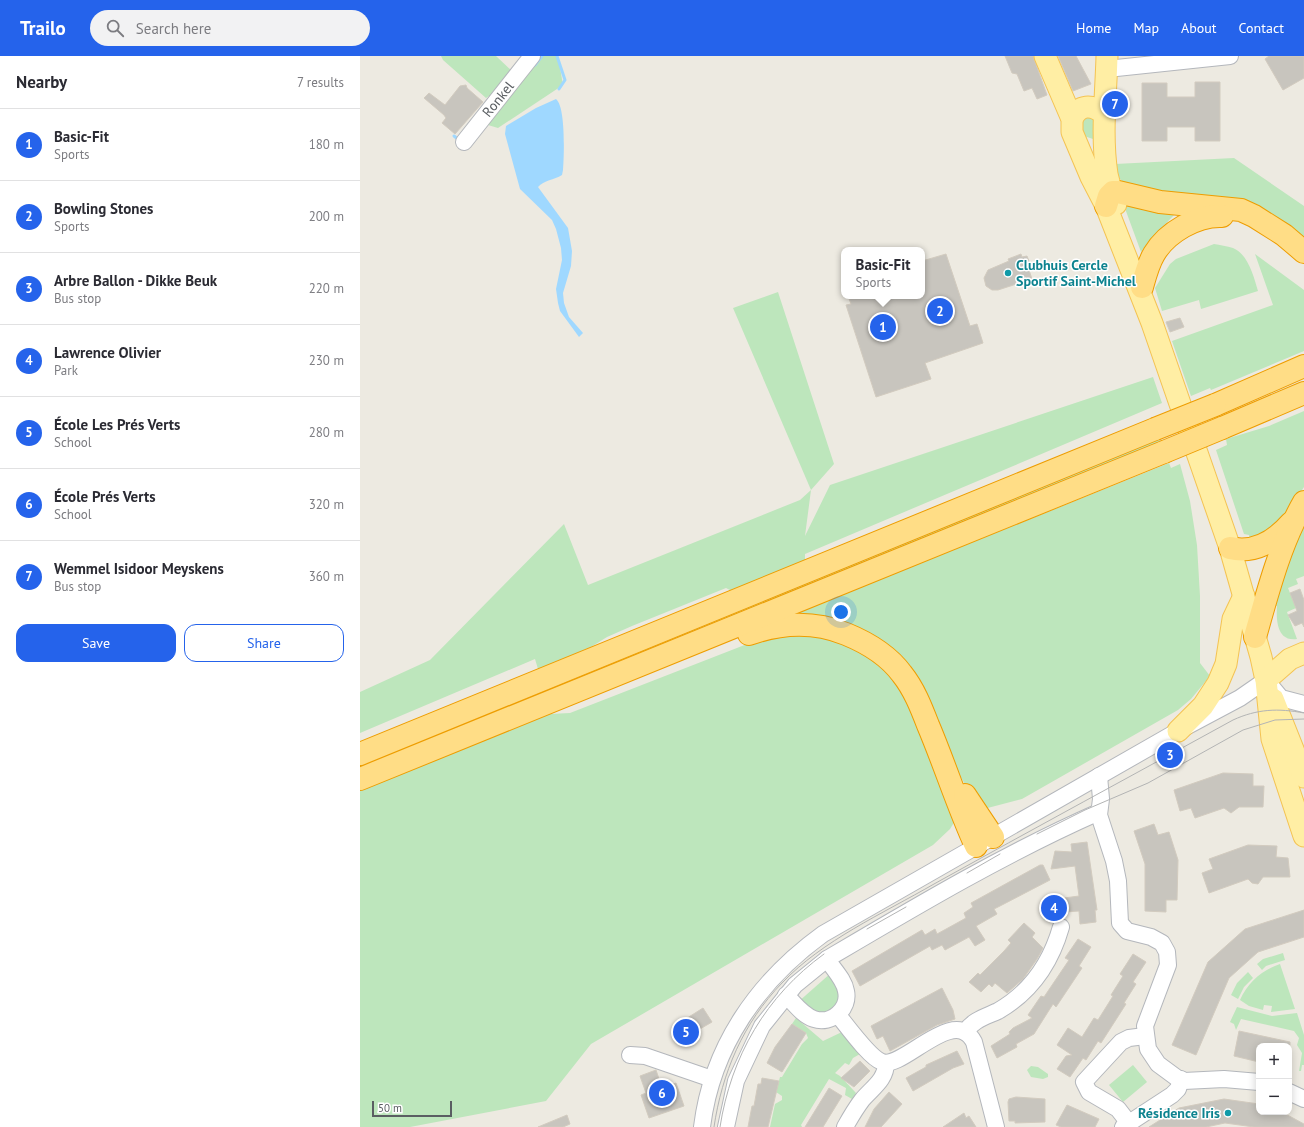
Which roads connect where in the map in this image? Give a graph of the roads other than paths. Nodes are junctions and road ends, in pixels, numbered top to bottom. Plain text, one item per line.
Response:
1 (532, 56) edge
2 (1045, 56) edge
3 (1230, 56) edge
4 (1107, 63) edge
5 (1104, 114) junction
6 (1072, 119) junction
7 (1105, 135) junction
8 (1075, 140) junction
9 (464, 142) dead end
10 (1109, 191) junction
11 (1304, 252) edge
12 (1304, 261) edge
13 (1142, 287) junction
14 (1152, 323) junction
15 (1304, 355) edge
16 (1304, 366) edge
17 (1256, 387) junction
18 (1304, 392) edge
19 (1299, 511) edge
20 (1230, 548) junction
21 (1244, 596) junction
22 (720, 634) junction
23 (1255, 637) junction
24 (1304, 653) edge
25 (1266, 680) junction
26 (1304, 704) edge
27 (1178, 731) junction
28 (360, 754) edge
29 (1099, 776) junction
30 (1304, 777) edge
31 (360, 779) edge
32 (1099, 812) junction
33 (1304, 836) edge
34 (984, 842) junction
35 (1061, 926) dead end
36 (826, 960) junction
37 (786, 995) junction
38 (838, 1015) junction
39 (965, 1032) junction
40 (1145, 1036) junction
41 (630, 1055) dead end
42 (886, 1063) junction
43 (712, 1079) junction
44 (1181, 1079) junction
45 (1256, 1082) edge
46 (1292, 1093) edge
47 (1304, 1099) edge
48 (1126, 1125) edge
49 (702, 1127) edge
50 (726, 1127) edge
51 (845, 1127) edge
52 (996, 1127) edge

1 - 9 street, Ronkel
2 - 6 main road
3 - 4 street
4 - 5 main road
5 - 6 main road
5 - 7 main road
6 - 8 main road
7 - 8 main road
7 - 10 main road
8 - 10 main road
10 - 11 highway
10 - 13 main road
10 - 14 main road
12 - 13 highway
13 - 14 main road
14 - 20 main road
15 - 17 highway
16 - 17 highway
17 - 28 highway, bridge
18 - 22 highway, bridge
19 - 20 highway
19 - 23 highway
20 - 21 main road
21 - 23 main road
21 - 27 main road
22 - 31 highway
22 - 34 highway
23 - 25 main road
24 - 25 main road
25 - 26 street
25 - 27 street
25 - 30 main road
25 - 33 main road
27 - 29 street
29 - 32 street
29 - 34 street
32 - 36 street
32 - 40 street
34 - 43 street
35 - 39 street
36 - 37 street
36 - 38 street
37 - 38 street
37 - 50 street
38 - 42 street
39 - 42 street
39 - 52 street
40 - 44 street
40 - 48 street
41 - 43 street
42 - 51 street
43 - 49 street
44 - 45 street
44 - 48 street
46 - 47 street

